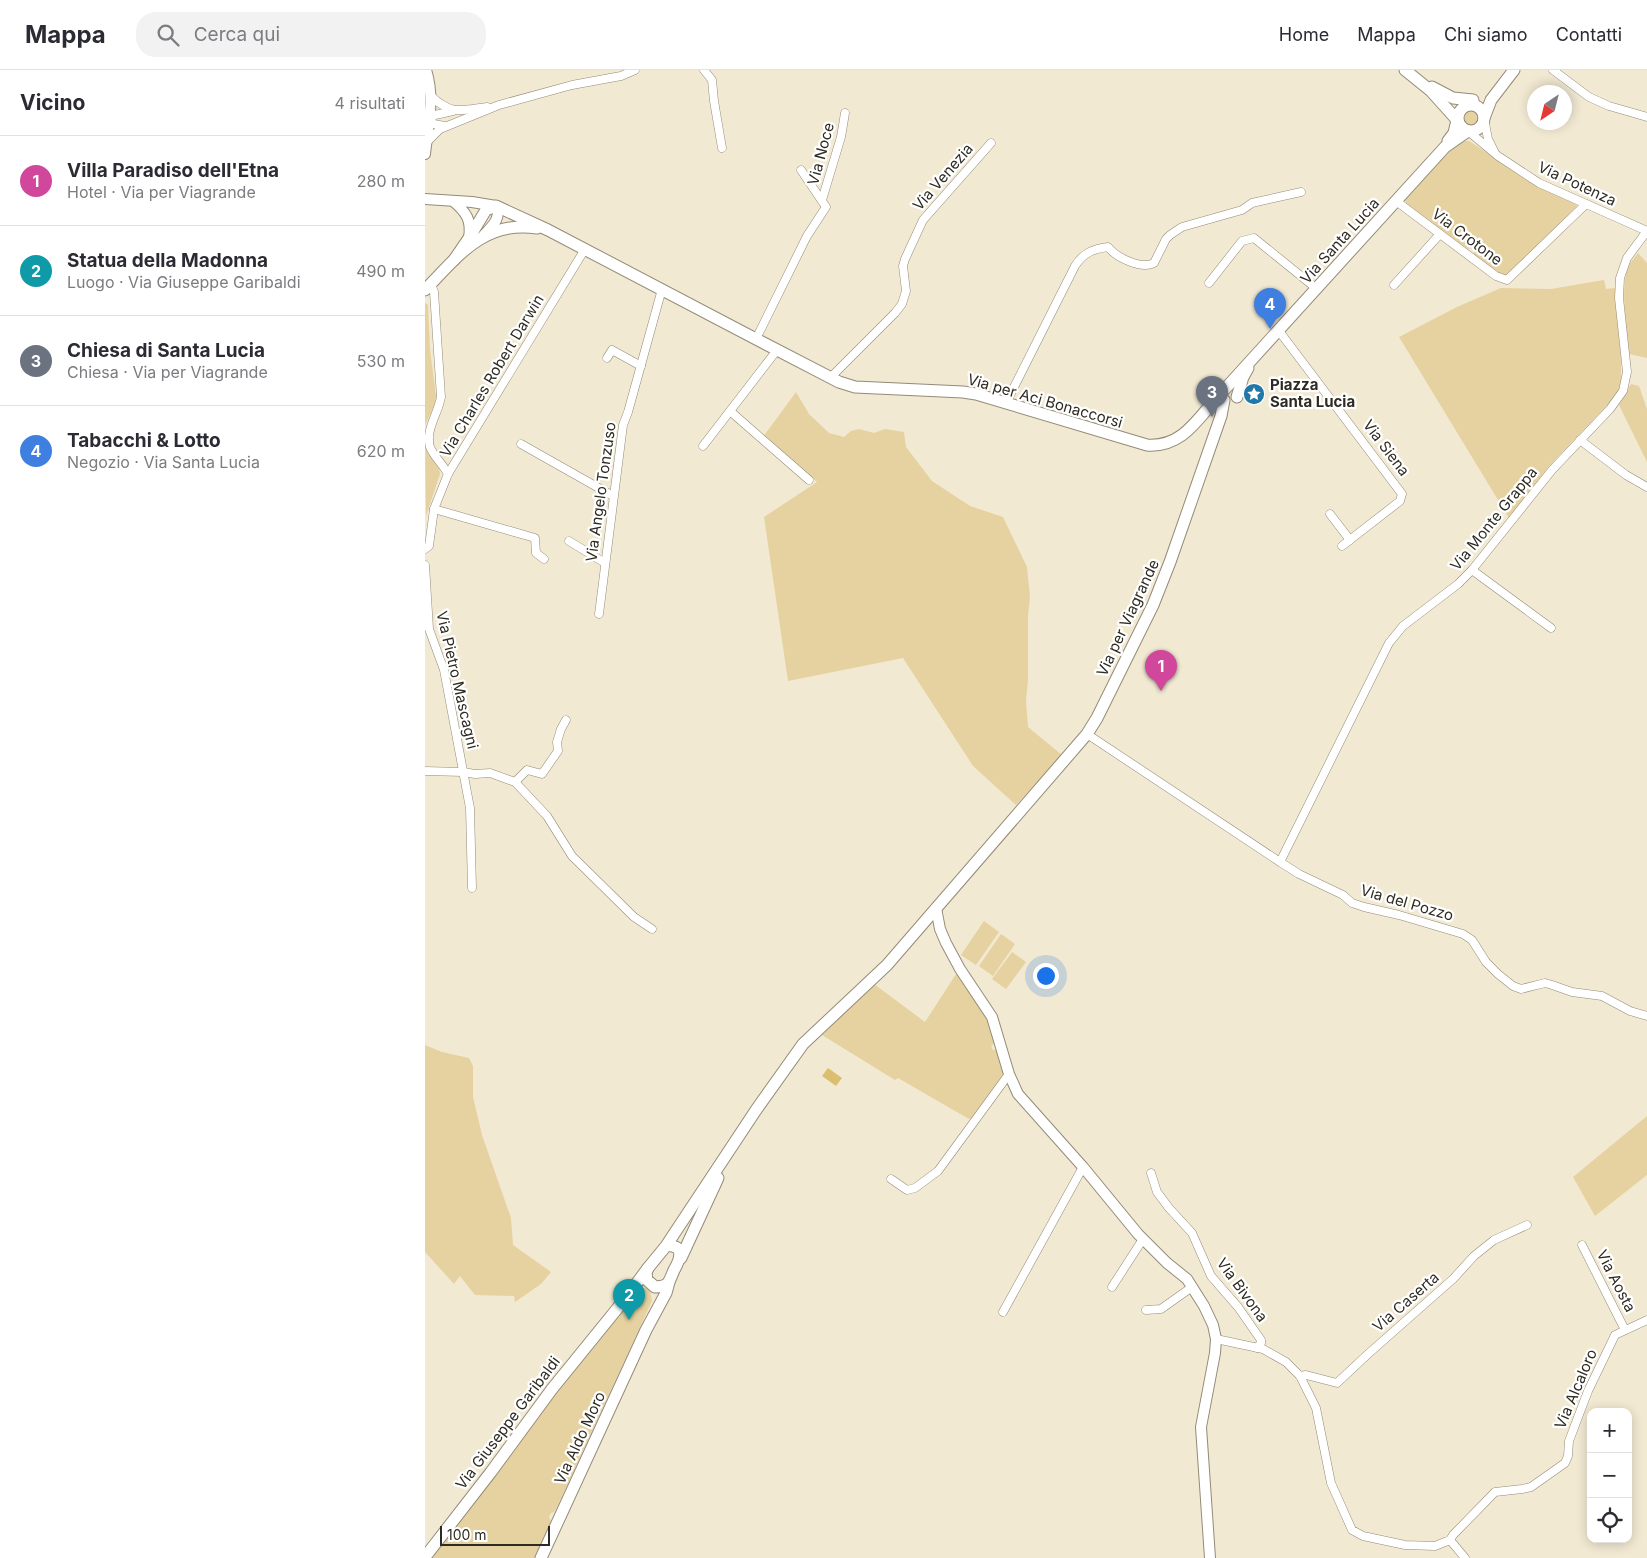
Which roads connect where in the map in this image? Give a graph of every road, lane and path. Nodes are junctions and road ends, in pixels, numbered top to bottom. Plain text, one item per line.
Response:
1 (426, 70) edge
2 (635, 70) edge
3 (704, 70) edge
4 (1405, 70) edge
5 (1514, 70) edge
6 (1553, 70) edge
7 (1415, 78) junction
8 (1500, 86) junction
9 (431, 96) junction
10 (1470, 102) junction
11 (499, 105) junction
12 (455, 111) junction
13 (845, 114) dead end
14 (1647, 117) edge
15 (1484, 118) junction
16 (429, 120) junction
17 (1457, 120) junction
18 (444, 126) junction
19 (1467, 130) junction
20 (426, 143) junction
21 (991, 143) dead end
22 (1445, 147) junction
23 (722, 148) dead end
24 (425, 154) edge
25 (1498, 156) junction
26 (801, 170) dead end
27 (1301, 192) dead end
28 (425, 199) edge
29 (453, 200) junction
30 (822, 200) junction
31 (1396, 201) junction
32 (1586, 204) junction
33 (496, 206) junction
34 (548, 230) junction
35 (1647, 231) edge
36 (1440, 234) junction
37 (483, 236) junction
38 (469, 238) junction
39 (585, 248) junction
40 (454, 260) junction
41 (1209, 282) dead end
42 (1394, 285) dead end
43 (428, 287) edge
44 (662, 289) junction
45 (1317, 289) junction
46 (1279, 331) junction
47 (755, 339) junction
48 (777, 350) junction
49 (607, 358) dead end
50 (641, 366) junction
51 (831, 377) junction
52 (1227, 396) junction
53 (1005, 403) junction
54 (729, 411) junction
55 (1580, 440) junction
56 (521, 444) dead end
57 (703, 446) dead end
58 (448, 474) junction
59 (809, 480) dead end
60 (1647, 487) edge
61 (613, 496) junction
62 (434, 509) junction
63 (1330, 514) dead end
64 (1350, 540) junction
65 (569, 541) dead end
66 (1342, 546) dead end
67 (425, 549) edge
68 (543, 559) dead end
69 (605, 563) junction
70 (425, 565) edge
71 (1472, 570) junction
72 (599, 614) dead end
73 (1551, 628) dead end
74 (566, 720) dead end
75 (1087, 734) junction
76 (425, 771) edge
77 (463, 772) junction
78 (515, 782) junction
79 (1280, 862) junction
80 (472, 888) dead end
81 (936, 908) junction
82 (651, 929) dead end
83 (1647, 1016) edge
84 (812, 1035) junction
85 (1009, 1074) junction
86 (1083, 1167) junction
87 (1151, 1173) dead end
88 (891, 1179) dead end
89 (1527, 1225) dead end
90 (1143, 1238) junction
91 (1582, 1245) dead end
92 (666, 1246) junction
93 (681, 1258) junction
94 (648, 1268) junction
95 (669, 1282) junction
96 (651, 1285) junction
97 (1112, 1287) dead end
98 (1192, 1287) junction
99 (617, 1309) junction
100 (1146, 1310) dead end
101 (1003, 1312) dead end
102 (1647, 1320) edge
103 (646, 1330) junction
104 (1625, 1330) junction
105 (1216, 1339) junction
106 (1257, 1348) junction
107 (1301, 1376) junction
108 (1450, 1540) junction
109 (425, 1557) edge
110 (541, 1558) edge
111 (1210, 1558) edge
112 (1465, 1558) edge

1 - 9 street
2 - 11 street
3 - 23 street
4 - 7 main road
5 - 8 main road
6 - 14 street
7 - 10 main road
7 - 17 main road
8 - 10 main road
8 - 15 main road
9 - 12 street
9 - 16 street
10 - 15 main road
10 - 17 main road
11 - 12 street
11 - 18 street
12 - 16 street
13 - 30 street, Via Noce
15 - 19 main road
15 - 25 street
16 - 18 street
16 - 20 street
17 - 19 main road
17 - 22 main road
18 - 20 street
19 - 22 main road
19 - 25 street, Via Potenza
20 - 24 street
21 - 51 street, Via Venezia
22 - 31 main road, Via Santa Lucia
25 - 32 street, Via Potenza
26 - 30 street
27 - 53 street
28 - 29 street
29 - 33 street
29 - 38 street
30 - 47 street, Via Noce
31 - 36 street, Via Crotone
31 - 45 main road, Via Santa Lucia
32 - 35 street, Via Potenza
32 - 36 street, Via Crotone
33 - 34 main road, Via per Aci Bonaccorsi
33 - 37 street
33 - 38 main road
34 - 37 main road
34 - 39 main road, Via per Aci Bonaccorsi
35 - 55 street, Via Monte Grappa
36 - 42 street
37 - 40 main road
38 - 40 main road
39 - 44 main road, Via per Aci Bonaccorsi
39 - 58 street, Via Charles Robert Darwin
40 - 43 main road
41 - 45 street
43 - 58 street
44 - 47 main road, Via per Aci Bonaccorsi
44 - 50 street, Via Angelo Tonzuso
45 - 46 main road, Via Santa Lucia
46 - 52 main road, Via Santa Lucia
46 - 64 street, Via Siena
47 - 48 main road, Via per Aci Bonaccorsi
48 - 51 main road, Via per Aci Bonaccorsi
48 - 54 street
49 - 50 street
50 - 61 street, Via Angelo Tonzuso
51 - 53 main road, Via per Aci Bonaccorsi
52 - 53 main road, Via per Aci Bonaccorsi
52 - 75 main road, Via per Viagrande
54 - 57 street
54 - 59 street
55 - 60 street
55 - 71 street, Via Monte Grappa
56 - 61 street
58 - 62 street, Via Charles Robert Darwin
61 - 69 street, Via Angelo Tonzuso
62 - 67 street, Via Charles Robert Darwin
62 - 68 street
63 - 64 street
64 - 66 street, Via Siena
65 - 69 street
69 - 72 street, Via Angelo Tonzuso
70 - 77 street, Via Pietro Mascagni
71 - 73 street
71 - 79 street, Via Monte Grappa
74 - 78 street
75 - 79 street, Via del Pozzo
75 - 81 main road, Via per Viagrande
76 - 77 street
77 - 78 street
77 - 80 street, Via Pietro Mascagni
78 - 82 street
79 - 83 street, Via del Pozzo
81 - 84 main road
81 - 85 street
84 - 92 main road
84 - 93 main road
85 - 86 street
85 - 88 street
86 - 90 street
86 - 101 street
87 - 106 street, Via Bivona
89 - 107 street, Via Caserta
90 - 97 street
90 - 98 street
91 - 104 street, Via Aosta
92 - 93 main road
92 - 94 main road
93 - 95 main road
94 - 96 main road
94 - 99 main road
95 - 96 main road
95 - 103 main road
96 - 99 main road
96 - 103 main road
98 - 100 street
98 - 105 street
99 - 109 main road, Via Giuseppe Garibaldi
102 - 104 street, Via Alcaloro
103 - 110 main road, Via Aldo Moro
104 - 108 street, Via Alcaloro
105 - 106 street
105 - 111 street
106 - 107 street
107 - 108 street
108 - 112 street

